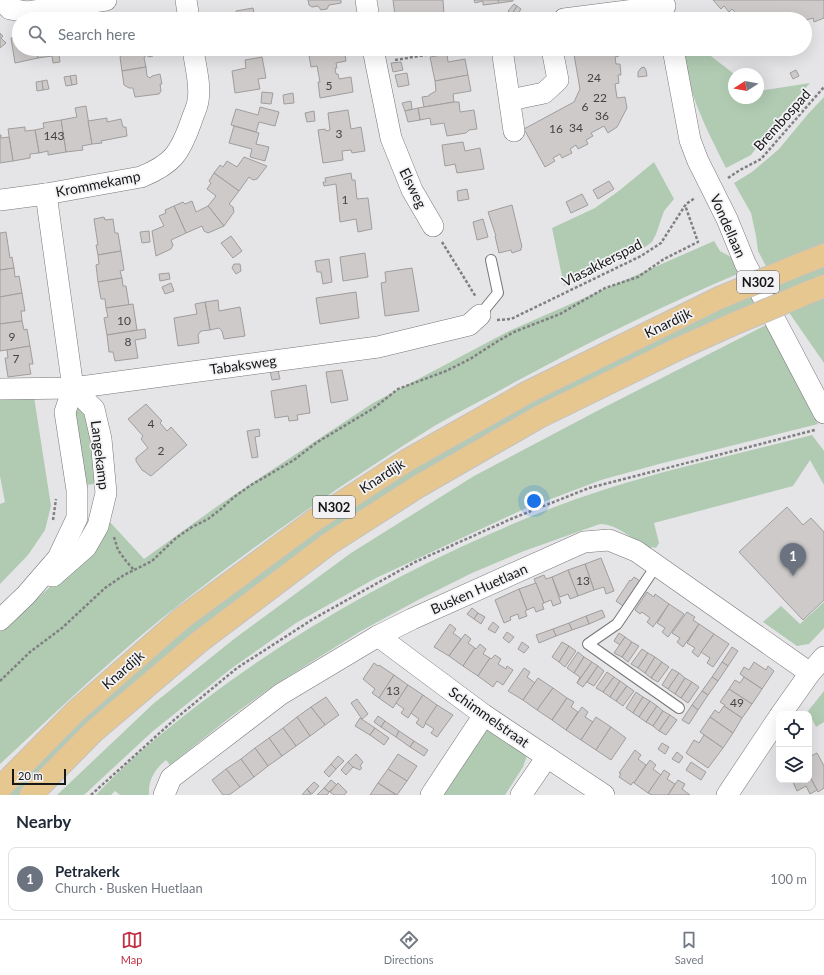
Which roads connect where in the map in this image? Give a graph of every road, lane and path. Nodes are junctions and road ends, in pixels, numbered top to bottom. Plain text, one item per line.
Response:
1 (1, 0) edge
2 (106, 0) edge
3 (186, 0) edge
4 (366, 0) edge
5 (666, 8) edge
6 (187, 12) edge
7 (368, 12) edge
8 (629, 12) edge
9 (194, 56) edge
10 (374, 56) edge
11 (503, 56) edge
12 (553, 56) edge
13 (674, 56) edge
14 (824, 87) edge
15 (510, 100) junction
16 (514, 131) dead end
17 (712, 189) junction
18 (46, 194) junction
19 (0, 200) edge
20 (685, 205) junction
21 (433, 226) joint
22 (824, 255) edge
23 (491, 260) dead end
24 (815, 289) edge
25 (480, 315) junction
26 (72, 388) junction
27 (0, 390) edge
28 (820, 421) edge
29 (57, 495) dead end
30 (100, 516) junction
31 (51, 525) dead end
32 (656, 566) junction
33 (134, 570) junction
34 (26, 595) junction
35 (0, 620) edge
36 (378, 636) junction
37 (824, 657) edge
38 (810, 673) junction
39 (0, 681) edge
40 (679, 708) dead end
41 (783, 711) edge
42 (484, 715) junction
43 (776, 722) edge
44 (547, 757) junction
45 (0, 788) edge
46 (31, 795) edge
47 (90, 795) edge
48 (164, 795) edge
49 (431, 795) edge
50 (521, 795) edge
51 (604, 795) edge
52 (727, 795) edge

1 - 2 street
3 - 6 street
4 - 7 street
5 - 8 street
9 - 18 street, Krommekamp
10 - 21 street, Elsweg
11 - 15 street
12 - 15 street
13 - 17 street, Vondellaan
14 - 17 path, Brembospad
15 - 16 street
17 - 20 path, Vlasakkerspad
17 - 28 street, Vondellaan
18 - 19 street, Krommekamp
18 - 26 street, Langekamp
20 - 25 path, Vlasakkerspad
20 - 33 path
21 - 25 path
22 - 45 main road, Knardijk / N302, bridge
23 - 25 lane
24 - 46 main road, Knardijk / N302, bridge
25 - 26 street, Tabaksweg
26 - 27 street, Tabaksweg
26 - 30 street, Langekamp
26 - 34 street, Langekamp
28 - 47 path
29 - 31 path
30 - 33 path
30 - 34 street, Langekamp
32 - 36 street, Busken Huetlaan
32 - 38 street, Busken Huetlaan
32 - 40 lane
33 - 39 path
34 - 35 street, Langekamp
36 - 42 street, Schimmelstraat
36 - 48 street, Busken Huetlaan
37 - 38 street
38 - 41 street
42 - 44 street, Schimmelstraat
42 - 49 street
43 - 52 street
44 - 50 street
44 - 51 street, Schimmelstraat

